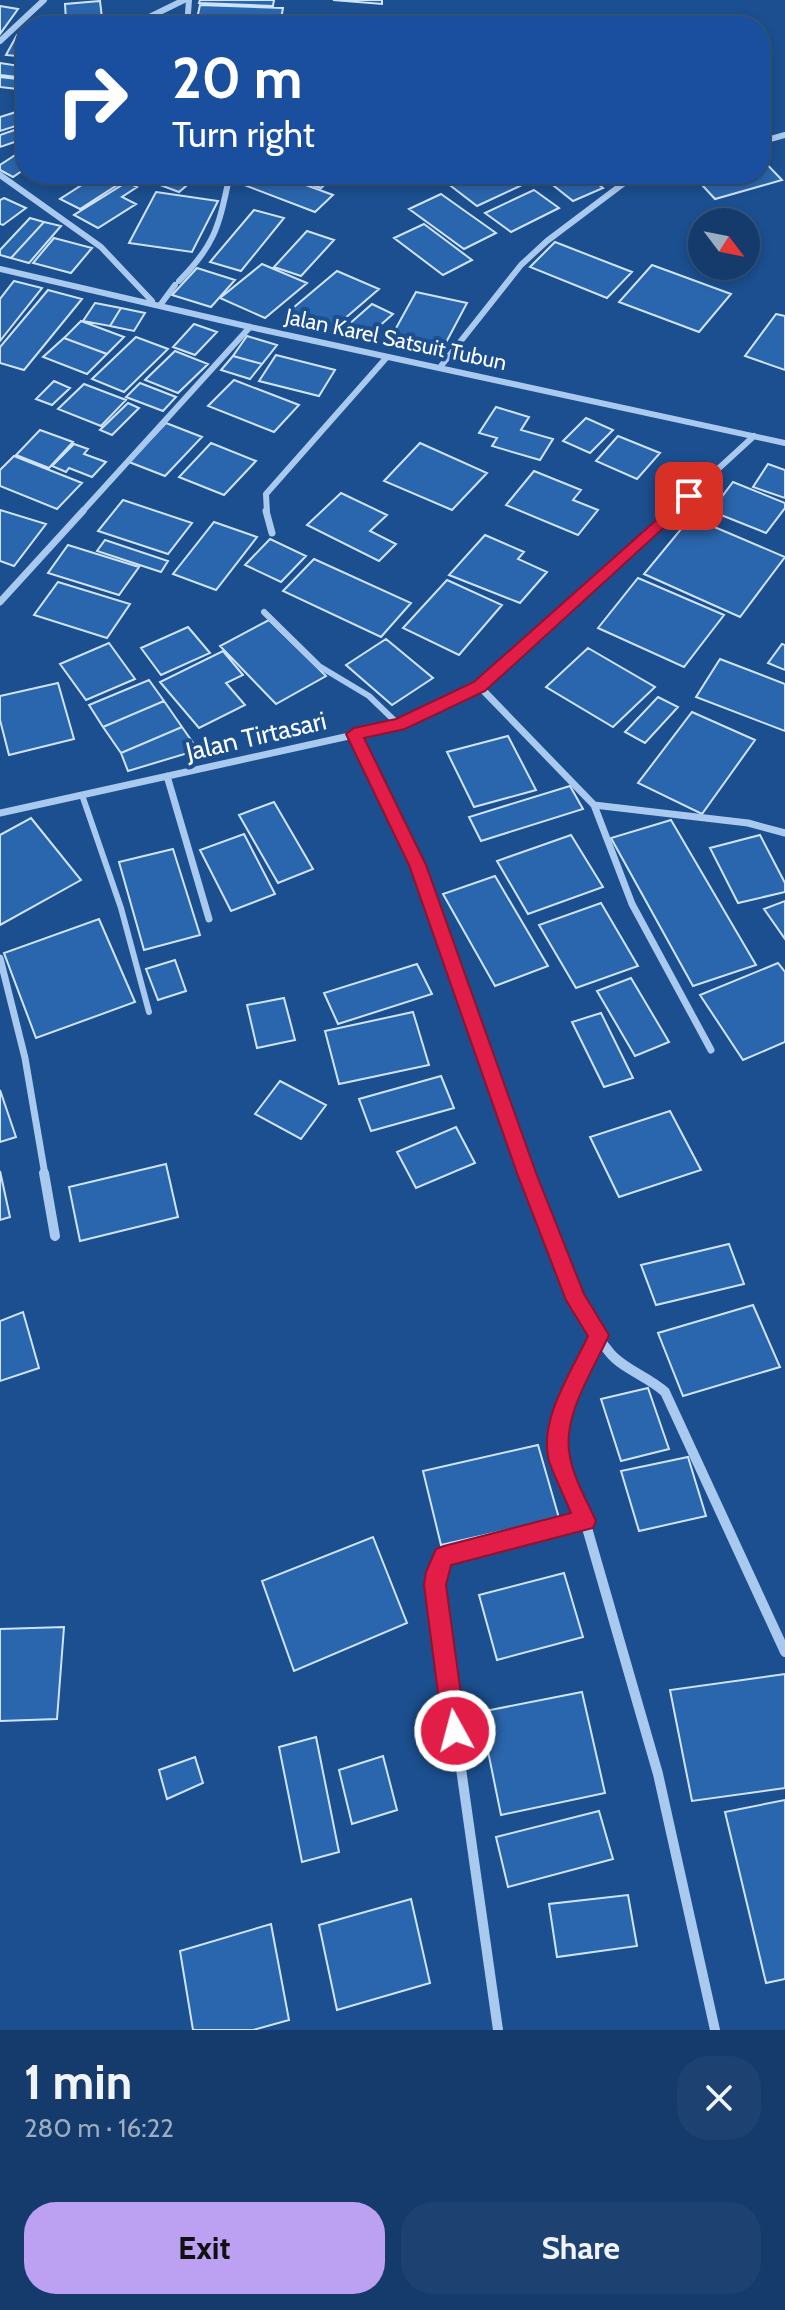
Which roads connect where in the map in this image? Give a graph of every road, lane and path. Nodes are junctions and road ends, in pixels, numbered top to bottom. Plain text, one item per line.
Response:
1 (44, 0) edge
2 (187, 0) edge
3 (27, 16) edge
4 (153, 16) edge
5 (16, 26) edge
6 (0, 41) edge
7 (0, 175) edge
8 (228, 184) edge
9 (622, 184) edge
10 (0, 269) edge
11 (152, 302) junction
12 (161, 304) junction
13 (250, 327) junction
14 (387, 357) junction
15 (441, 366) junction
16 (754, 436) junction
17 (785, 443) edge
18 (272, 533) dead end
19 (0, 602) edge
20 (264, 612) dead end
21 (480, 687) junction
22 (399, 725) junction
23 (354, 734) junction
24 (167, 776) junction
25 (82, 795) junction
26 (594, 805) junction
27 (0, 813) edge
28 (785, 833) edge
29 (209, 919) dead end
30 (0, 958) edge
31 (149, 1012) dead end
32 (711, 1050) dead end
33 (55, 1236) dead end
34 (599, 1335) junction
35 (585, 1521) junction
36 (785, 1652) edge
37 (498, 2030) edge
38 (715, 2030) edge

1 - 3 street
2 - 4 street
5 - 6 street
7 - 11 street
8 - 12 street
9 - 15 street
10 - 11 street, Jalan Karel Satsuit Tubun
11 - 12 street, Jalan Karel Satsuit Tubun
12 - 13 street, Jalan Karel Satsuit Tubun
13 - 14 street, Jalan Karel Satsuit Tubun
13 - 19 street
14 - 15 street, Jalan Karel Satsuit Tubun
14 - 18 street
15 - 16 street, Jalan Karel Satsuit Tubun
16 - 17 street, Jalan Karel Satsuit Tubun
16 - 21 street, Jalan Tirtasari
20 - 22 lane
21 - 22 street, Jalan Tirtasari
21 - 26 street
22 - 23 street, Jalan Tirtasari
23 - 24 street, Jalan Tirtasari
23 - 34 street
24 - 25 street, Jalan Tirtasari
24 - 29 street
25 - 27 street, Jalan Tirtasari
25 - 31 lane
26 - 28 street
26 - 32 street
30 - 33 street
34 - 35 street
34 - 36 street
35 - 37 street
35 - 38 street

